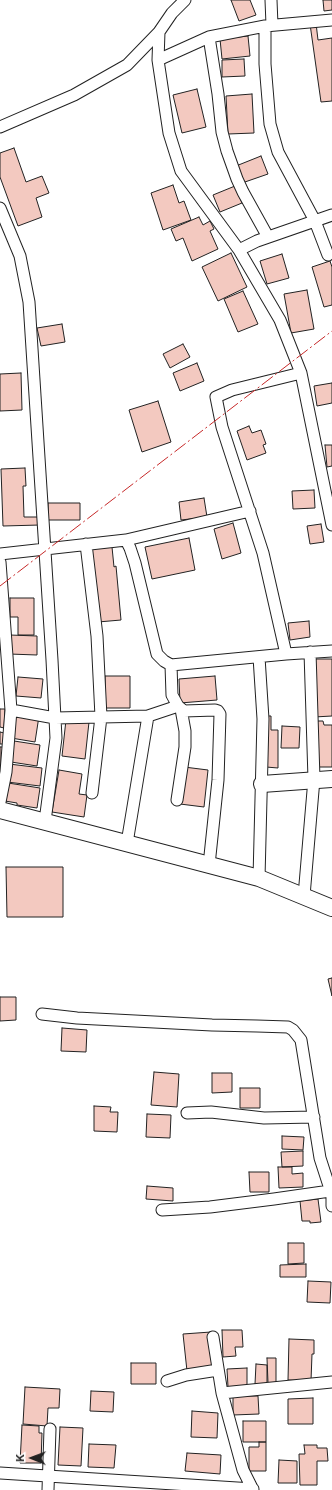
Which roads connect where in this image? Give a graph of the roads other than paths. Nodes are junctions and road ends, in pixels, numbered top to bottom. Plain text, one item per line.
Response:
1 (185, 0) edge
2 (271, 0) edge
3 (332, 20) edge
4 (268, 26) junction
5 (159, 32) junction
6 (209, 37) junction
7 (158, 60) junction
8 (0, 127) edge
9 (0, 208) edge
10 (332, 215) edge
11 (315, 221) junction
12 (268, 237) junction
13 (239, 250) junction
14 (328, 256) dead end
15 (301, 373) junction
16 (250, 511) junction
17 (332, 525) edge
18 (126, 540) junction
19 (86, 544) junction
20 (45, 549) junction
21 (0, 554) edge
22 (0, 562) edge
23 (332, 651) edge
24 (310, 652) junction
25 (286, 654) junction
26 (259, 657) junction
27 (171, 665) junction
28 (179, 708) junction
29 (11, 710) junction
30 (148, 716) junction
31 (101, 717) junction
32 (55, 718) junction
33 (314, 779) junction
34 (332, 779) edge
35 (262, 784) junction
36 (92, 793) dead end
37 (177, 800) dead end
38 (0, 802) edge
39 (0, 810) edge
40 (45, 821) junction
41 (127, 843) junction
42 (209, 864) junction
43 (259, 878) junction
44 (304, 896) junction
45 (332, 908) edge
46 (42, 1014) dead end
47 (187, 1112) dead end
48 (314, 1117) junction
49 (331, 1194) edge
50 (332, 1206) edge
51 (162, 1210) dead end
52 (213, 1337) dead end
53 (218, 1370) junction
54 (167, 1381) dead end
55 (332, 1382) edge
56 (222, 1393) junction
57 (50, 1429) dead end
58 (0, 1473) edge
59 (49, 1476) junction
60 (183, 1487) edge
61 (48, 1490) edge
62 (253, 1490) edge

1 - 5 street
2 - 4 street
3 - 4 street
4 - 6 street
4 - 11 street
5 - 7 street
5 - 8 street
6 - 7 street
6 - 12 street
7 - 13 street
9 - 20 street
10 - 11 street
11 - 12 street
11 - 14 street
12 - 13 street
13 - 15 street
15 - 16 street
15 - 17 street
16 - 18 street
16 - 25 street
18 - 19 street
18 - 27 street
19 - 20 street
19 - 31 street
20 - 21 street
20 - 32 street
22 - 29 street
23 - 24 street
24 - 25 street
24 - 33 street
25 - 26 street
26 - 27 street
26 - 35 street
27 - 28 street
28 - 30 street
28 - 37 street
28 - 42 street
29 - 32 street
29 - 38 street
30 - 31 street
30 - 41 street
31 - 32 street
31 - 36 street
32 - 40 street
33 - 34 street
33 - 35 street
33 - 44 street
35 - 43 street
39 - 40 street
40 - 41 street
41 - 42 street
42 - 43 street
43 - 44 street
44 - 45 street
46 - 48 street
47 - 48 street
48 - 49 street
49 - 50 street
49 - 51 street
52 - 53 street
53 - 54 street
53 - 56 street
55 - 56 street
56 - 62 street
57 - 59 street
58 - 59 street
59 - 60 street
59 - 61 street
60 - 62 street

